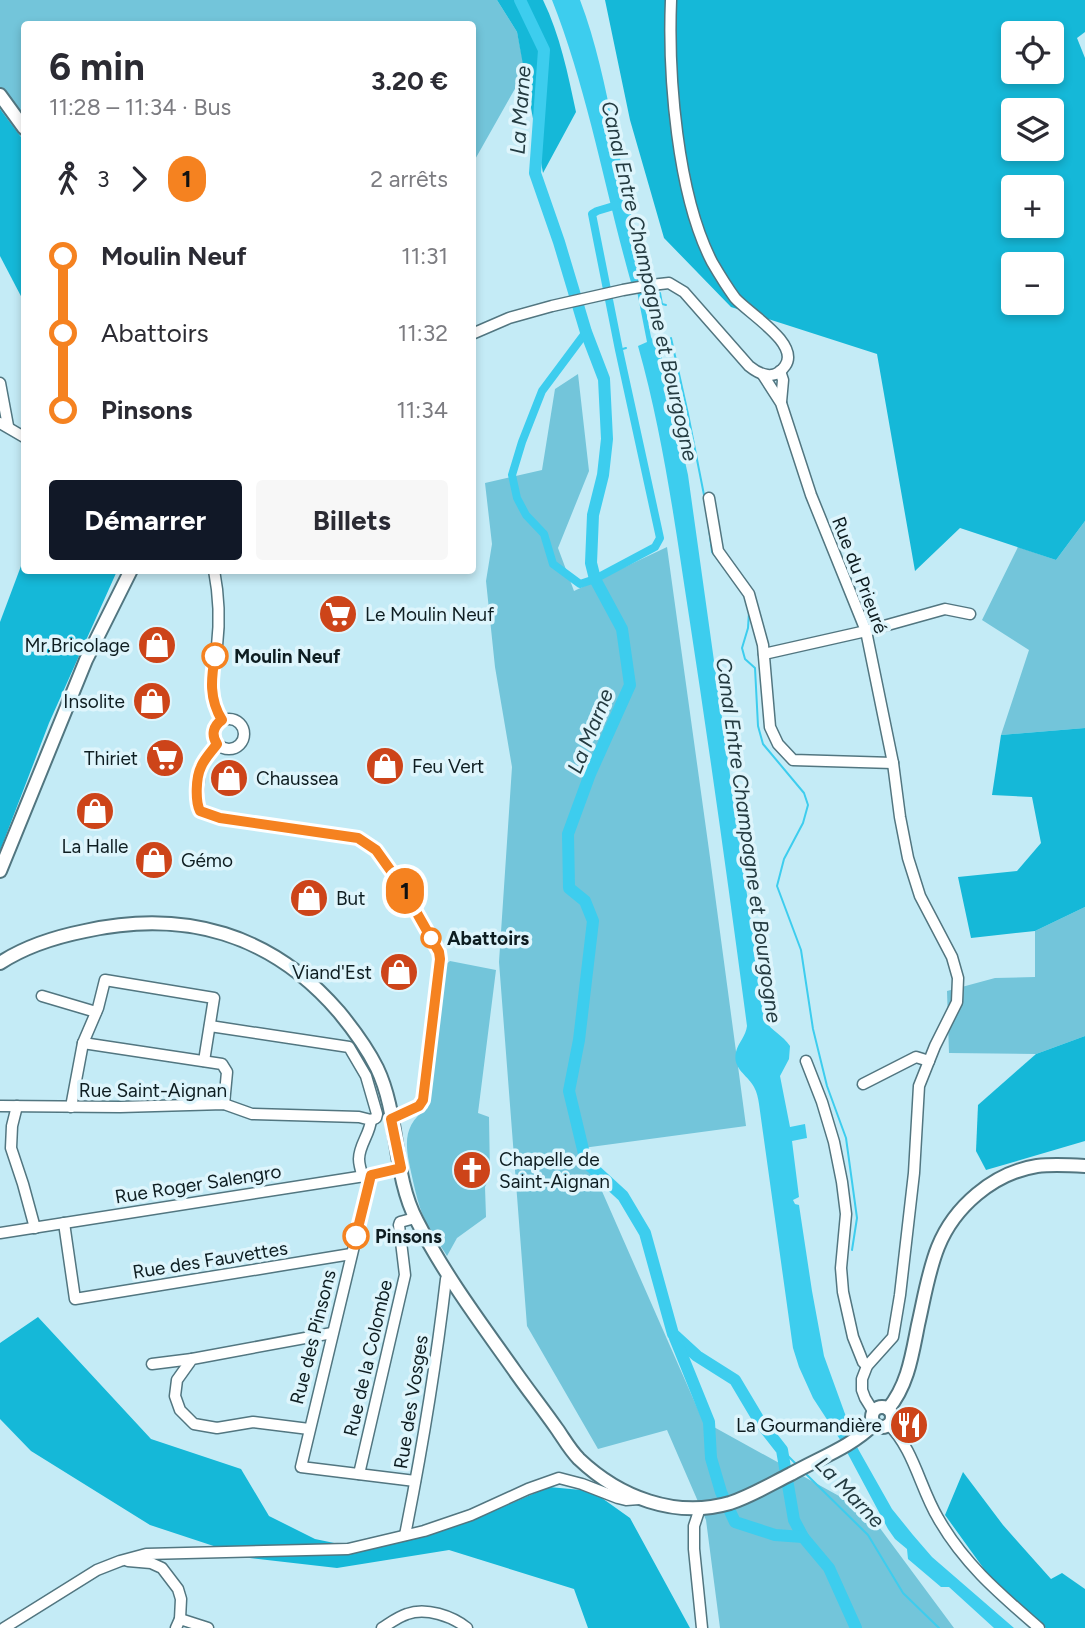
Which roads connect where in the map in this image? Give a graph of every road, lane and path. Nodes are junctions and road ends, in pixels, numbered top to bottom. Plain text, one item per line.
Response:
1 (671, 0) edge
2 (0, 94) edge
3 (21, 124) edge
4 (476, 332) edge
5 (780, 371) junction
6 (763, 376) junction
7 (0, 383) edge
8 (781, 403) junction
9 (4, 424) edge
10 (21, 434) edge
11 (709, 498) dead end
12 (129, 574) edge
13 (214, 574) edge
14 (970, 614) dead end
15 (866, 631) junction
16 (764, 654) junction
17 (222, 720) junction
18 (217, 744) junction
19 (893, 763) junction
20 (0, 871) edge
21 (1, 960) edge
22 (43, 996) dead end
23 (96, 1012) junction
24 (210, 1026) junction
25 (83, 1043) junction
26 (806, 1060) dead end
27 (929, 1061) junction
28 (204, 1062) junction
29 (863, 1084) dead end
30 (224, 1104) junction
31 (0, 1106) edge
32 (17, 1107) junction
33 (71, 1107) junction
34 (391, 1119) junction
35 (371, 1120) junction
36 (1085, 1166) edge
37 (401, 1168) junction
38 (367, 1176) junction
39 (415, 1218) junction
40 (64, 1223) junction
41 (35, 1228) junction
42 (0, 1233) edge
43 (351, 1254) junction
44 (449, 1276) junction
45 (332, 1333) junction
46 (192, 1359) junction
47 (152, 1364) dead end
48 (867, 1366) junction
49 (888, 1409) junction
50 (874, 1418) junction
51 (888, 1424) junction
52 (309, 1430) junction
53 (359, 1474) junction
54 (415, 1481) junction
55 (639, 1499) junction
56 (700, 1508) junction
57 (405, 1535) junction
58 (120, 1560) junction
59 (178, 1624) edge
60 (4, 1628) edge
61 (208, 1628) edge
62 (382, 1628) edge
63 (467, 1628) edge
64 (702, 1628) edge
65 (1039, 1628) edge

1 - 5 street, Rue du Prieuré
2 - 3 main road
4 - 6 street, Rue du Prieuré
5 - 6 street
5 - 8 street, Rue du Prieuré
6 - 8 street, Rue du Prieuré
7 - 9 street
8 - 15 street, Rue du Prieuré
9 - 10 street
11 - 16 street
12 - 20 main road
13 - 17 street
14 - 15 street
15 - 16 street
15 - 19 street, Rue du Prieuré
16 - 19 street
17 - 18 street
17 - 18 street
18 - 34 street
19 - 27 street, Rue du Prieuré
21 - 34 main road
22 - 23 street
23 - 24 street
23 - 25 street
24 - 28 street
24 - 35 street
25 - 28 street
25 - 33 street
26 - 48 street
27 - 29 street
27 - 48 street, Rue du Prieuré
28 - 30 street
30 - 33 street, Rue Saint-Aignan
30 - 35 street, Rue Saint-Aignan
31 - 32 street, Rue Saint-Aignan
32 - 33 street, Rue Saint-Aignan
32 - 41 street
34 - 37 main road
35 - 38 street
36 - 49 main road
37 - 38 street, Rue Roger Salengro
37 - 39 main road
38 - 40 street, Rue Roger Salengro
38 - 43 street, Rue des Pinsons
39 - 44 main road
39 - 53 street, Rue de la Colombe
40 - 41 street, Rue Roger Salengro
40 - 43 street, Rue des Fauvettes
41 - 42 street, Rue Roger Salengro
43 - 45 street, Rue des Pinsons
44 - 54 street, Rue des Vosges
44 - 55 main road
45 - 46 street
45 - 52 street, Rue des Pinsons
46 - 47 street
46 - 52 street
48 - 50 street
49 - 50 main road
49 - 51 main road
50 - 51 main road
50 - 56 main road
51 - 65 street
52 - 53 street, Rue des Pinsons
53 - 54 street
54 - 57 street, Rue des Vosges
55 - 56 main road
55 - 57 street
56 - 64 street
57 - 58 street
58 - 59 street
58 - 60 street
59 - 61 street
62 - 63 street

